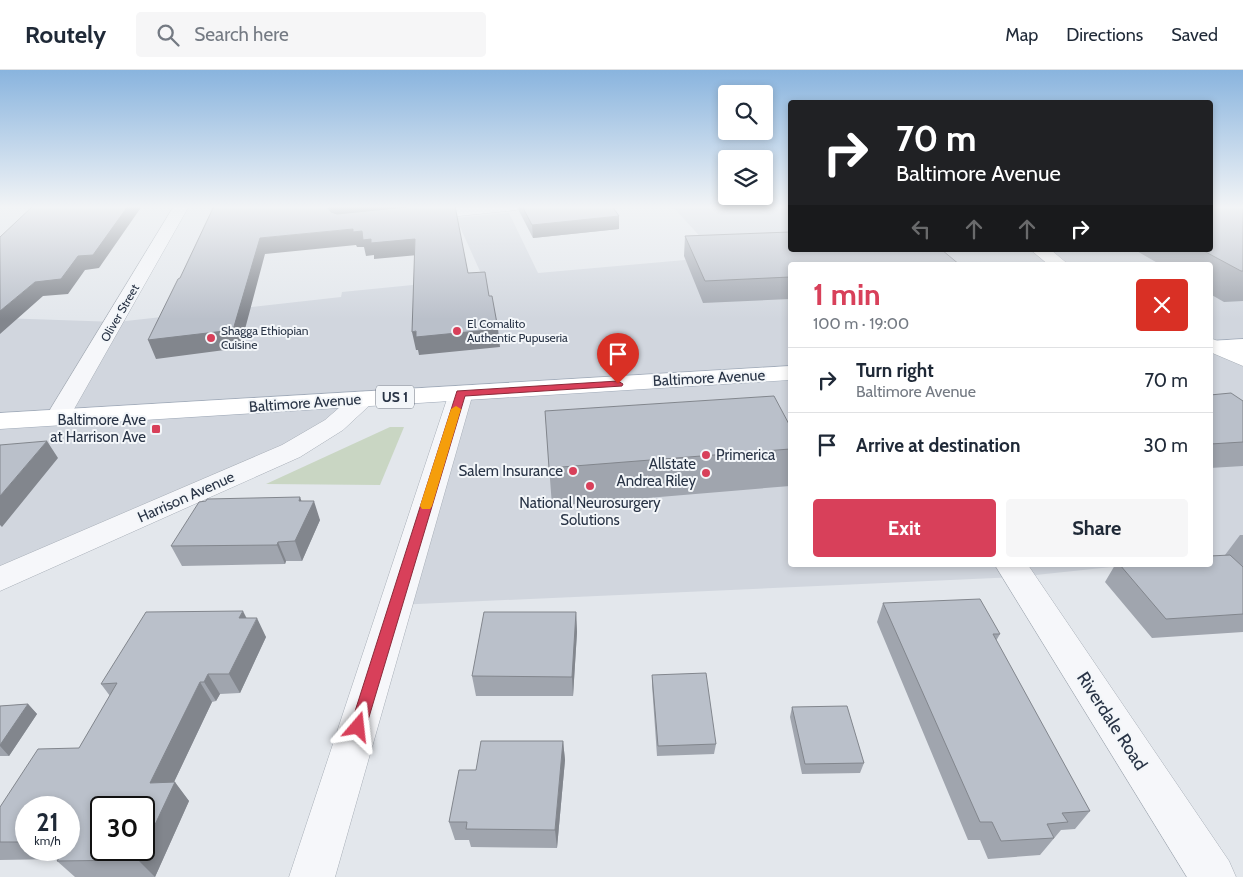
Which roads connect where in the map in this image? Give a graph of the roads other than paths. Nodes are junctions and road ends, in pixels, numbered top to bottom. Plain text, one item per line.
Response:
1 (160, 244) edge
2 (1043, 252) edge
3 (1056, 262) edge
4 (1243, 345) edge
5 (1213, 346) edge
6 (1243, 359) edge
7 (788, 373) edge
8 (461, 393) junction
9 (363, 399) junction
10 (57, 418) junction
11 (0, 422) edge
12 (1012, 567) edge
13 (0, 579) edge
14 (312, 877) edge
15 (1213, 877) edge

1 - 10 street, Oliver Street
2 - 3 main road
4 - 5 main road
5 - 6 main road
7 - 8 main road, Baltimore Avenue / US 1
8 - 9 main road, Baltimore Avenue / US 1
8 - 14 street
9 - 10 main road, Baltimore Avenue / US 1
9 - 13 street, Harrison Avenue
10 - 11 main road, Baltimore Avenue / US 1
12 - 15 street, Riverdale Road

